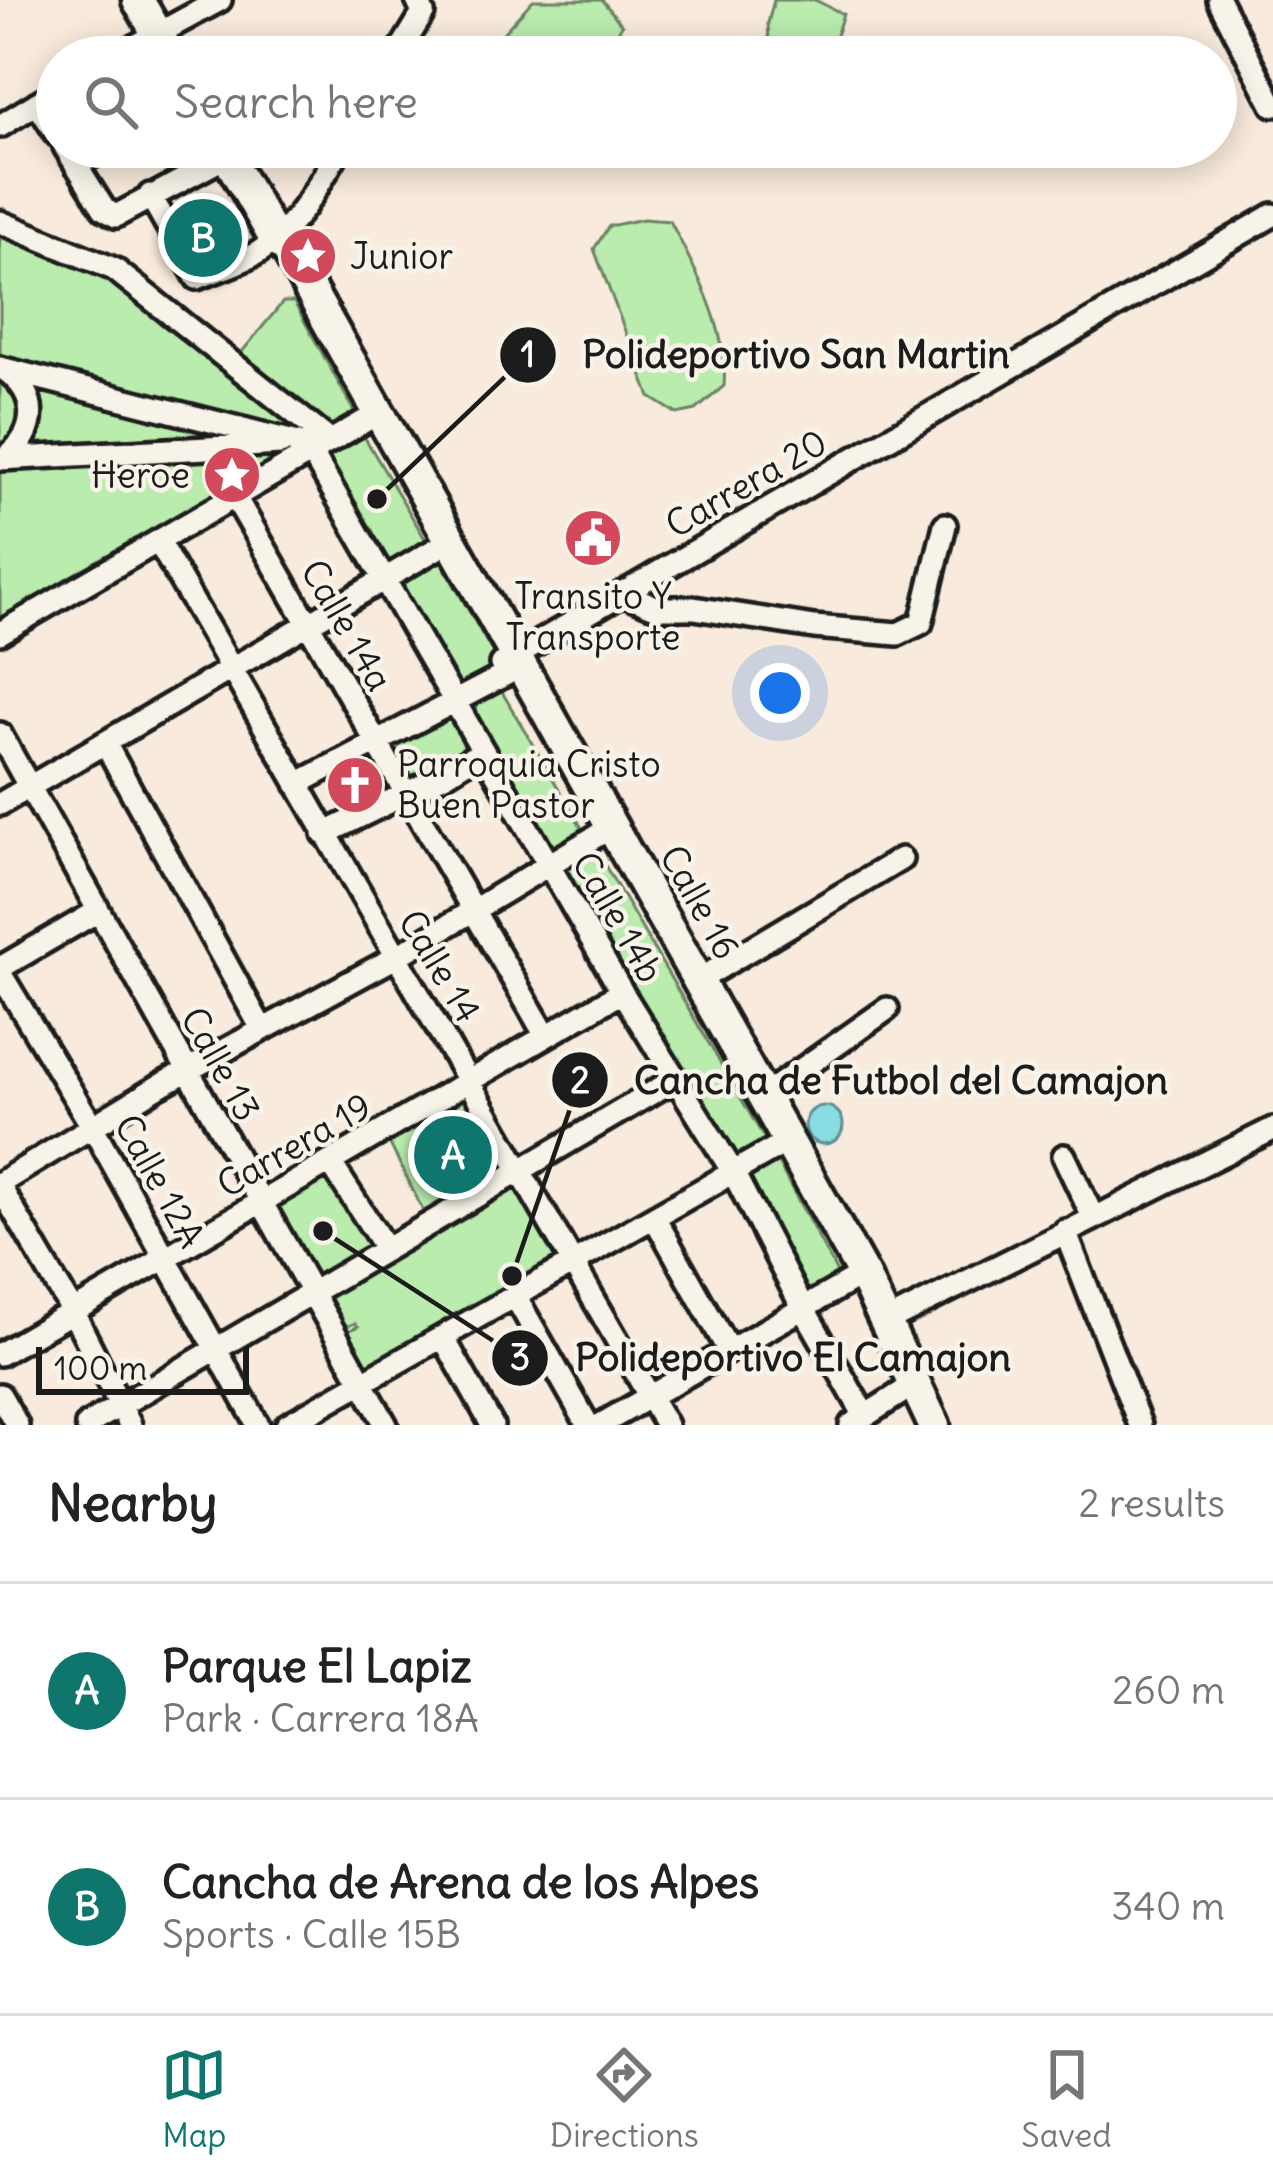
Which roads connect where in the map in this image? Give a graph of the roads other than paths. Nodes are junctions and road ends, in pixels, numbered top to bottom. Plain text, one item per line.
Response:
1 (139, 0) edge
2 (220, 0) edge
3 (417, 0) edge
4 (1219, 0) edge
5 (159, 36) edge
6 (175, 36) edge
7 (409, 36) edge
8 (36, 104) edge
9 (1273, 105) edge
10 (0, 126) edge
11 (79, 168) edge
12 (196, 168) edge
13 (235, 168) edge
14 (328, 168) edge
15 (150, 195) junction
16 (1273, 214) edge
17 (0, 222) edge
18 (275, 239) junction
19 (2, 369) edge
20 (183, 412) junction
21 (370, 418) junction
22 (317, 446) junction
23 (179, 448) junction
24 (3, 458) edge
25 (235, 496) junction
26 (945, 525) dead end
27 (158, 541) junction
28 (436, 549) junction
29 (386, 580) junction
30 (622, 592) junction
31 (308, 625) junction
32 (0, 633) edge
33 (512, 665) junction
34 (231, 666) junction
35 (455, 704) junction
36 (0, 734) edge
37 (105, 743) junction
38 (378, 744) junction
39 (483, 751) junction
40 (297, 784) junction
41 (30, 787) junction
42 (405, 794) junction
43 (0, 804) edge
44 (607, 831) junction
45 (324, 834) junction
46 (901, 859) dead end
47 (551, 866) junction
48 (98, 911) junction
49 (473, 912) junction
50 (395, 956) junction
51 (0, 970) edge
52 (699, 980) junction
53 (622, 992) junction
54 (887, 1009) dead end
55 (262, 1029) junction
56 (546, 1036) junction
57 (186, 1071) junction
58 (470, 1080) junction
59 (674, 1080) junction
60 (764, 1096) junction
61 (92, 1126) junction
62 (1273, 1129) edge
63 (774, 1149) junction
64 (1064, 1156) dead end
65 (330, 1162) junction
66 (521, 1170) junction
67 (733, 1172) junction
68 (0, 1185) edge
69 (261, 1202) junction
70 (654, 1217) junction
71 (1094, 1217) junction
72 (1065, 1231) junction
73 (386, 1250) junction
74 (165, 1258) junction
75 (573, 1263) junction
76 (855, 1278) junction
77 (312, 1293) junction
78 (514, 1296) junction
79 (803, 1308) junction
80 (73, 1312) junction
81 (886, 1322) junction
82 (443, 1337) junction
83 (217, 1349) junction
84 (729, 1351) junction
85 (0, 1354) edge
86 (361, 1383) junction
87 (907, 1389) junction
88 (0, 1396) edge
89 (649, 1397) junction
90 (125, 1416) edge
91 (858, 1420) edge
92 (17, 1425) edge
93 (87, 1425) edge
94 (258, 1425) edge
95 (286, 1425) edge
96 (386, 1425) edge
97 (492, 1425) edge
98 (588, 1425) edge
99 (600, 1425) edge
100 (666, 1425) edge
101 (914, 1425) edge
102 (934, 1425) edge
103 (1140, 1425) edge

1 - 5 highway
2 - 6 street
3 - 7 street
4 - 9 street
8 - 10 street
11 - 15 street
12 - 15 street
13 - 18 highway, Calle 16
14 - 18 street
15 - 18 street
16 - 30 street, Carrera 20
17 - 22 street
18 - 21 highway, Calle 16
19 - 20 street
19 - 24 street
20 - 22 street
20 - 23 street
21 - 22 street
21 - 28 highway, Calle 16
21 - 33 highway, Calle 16
22 - 23 street
22 - 25 street
22 - 29 street, Calle 14b
23 - 24 street
25 - 27 street
25 - 31 street, Calle 14a
26 - 30 street
27 - 32 street
27 - 34 street, Calle 14
28 - 29 street
28 - 33 highway, Calle 16
29 - 31 street
29 - 35 street, Calle 14b
30 - 33 street, Carrera 20
31 - 34 street
31 - 38 street, Calle 14a
33 - 35 street, Carrera 20
33 - 44 highway, Calle 16
34 - 37 street
34 - 40 street, Calle 14
35 - 38 street, Carrera 20
35 - 39 street, Calle 14b
36 - 41 street, Calle 13
37 - 41 street
37 - 55 street
38 - 40 street, Carrera 20
38 - 42 street, Calle 14a
39 - 42 street
39 - 47 street, Calle 14b
40 - 45 street, Calle 14
41 - 43 street
41 - 48 street, Calle 13
42 - 45 street
42 - 49 street, Calle 14a
44 - 47 street
44 - 52 highway, Calle 16
44 - 63 highway, Calle 16
45 - 50 street, Calle 14
46 - 52 street
47 - 49 street
47 - 53 street, Calle 14b
48 - 51 street
48 - 57 street, Calle 13
49 - 50 street
49 - 56 street, Calle 14a
50 - 55 street
50 - 58 street, Calle 14
51 - 61 street, Calle 12A
52 - 60 highway, Calle 16
53 - 56 street, Carrera 19
53 - 59 street, Calle 14b
54 - 60 street
55 - 57 street
56 - 58 street, Carrera 19
57 - 61 street
57 - 69 street, Calle 13
58 - 65 street, Carrera 19
58 - 66 street, Calle 14
59 - 66 street
59 - 67 street, Calle 14b
60 - 76 highway, Calle 16
61 - 68 street
61 - 74 street, Calle 12A
62 - 71 street
63 - 67 street
63 - 76 highway, Calle 16
64 - 71 street
65 - 69 street, Carrera 19
65 - 73 street
66 - 73 street
66 - 75 street, Calle 14
67 - 70 street
67 - 79 street, Calle 14b
68 - 80 street
69 - 74 street, Carrera 19
69 - 77 street, Calle 13
70 - 75 street
70 - 84 street
71 - 72 street
72 - 81 street
72 - 103 street
73 - 77 street
74 - 80 street, Carrera 19
74 - 83 street, Calle 12A
75 - 78 street
75 - 89 street, Calle 14
76 - 79 street
76 - 81 highway, Calle 16
76 - 87 highway, Calle 16
77 - 83 street
77 - 86 street, Calle 13
78 - 82 street
78 - 98 street
79 - 84 street
79 - 91 street, Calle 14b
80 - 85 street, Carrera 19
80 - 90 street
81 - 87 highway, Calle 16
82 - 86 street
82 - 97 street
83 - 90 street
83 - 94 street, Calle 12A
84 - 89 street
86 - 95 street
86 - 96 street, Calle 13
87 - 91 street
87 - 101 highway, Calle 16
87 - 102 highway, Calle 16
88 - 92 street
89 - 99 street
89 - 100 street, Calle 14
90 - 93 street

